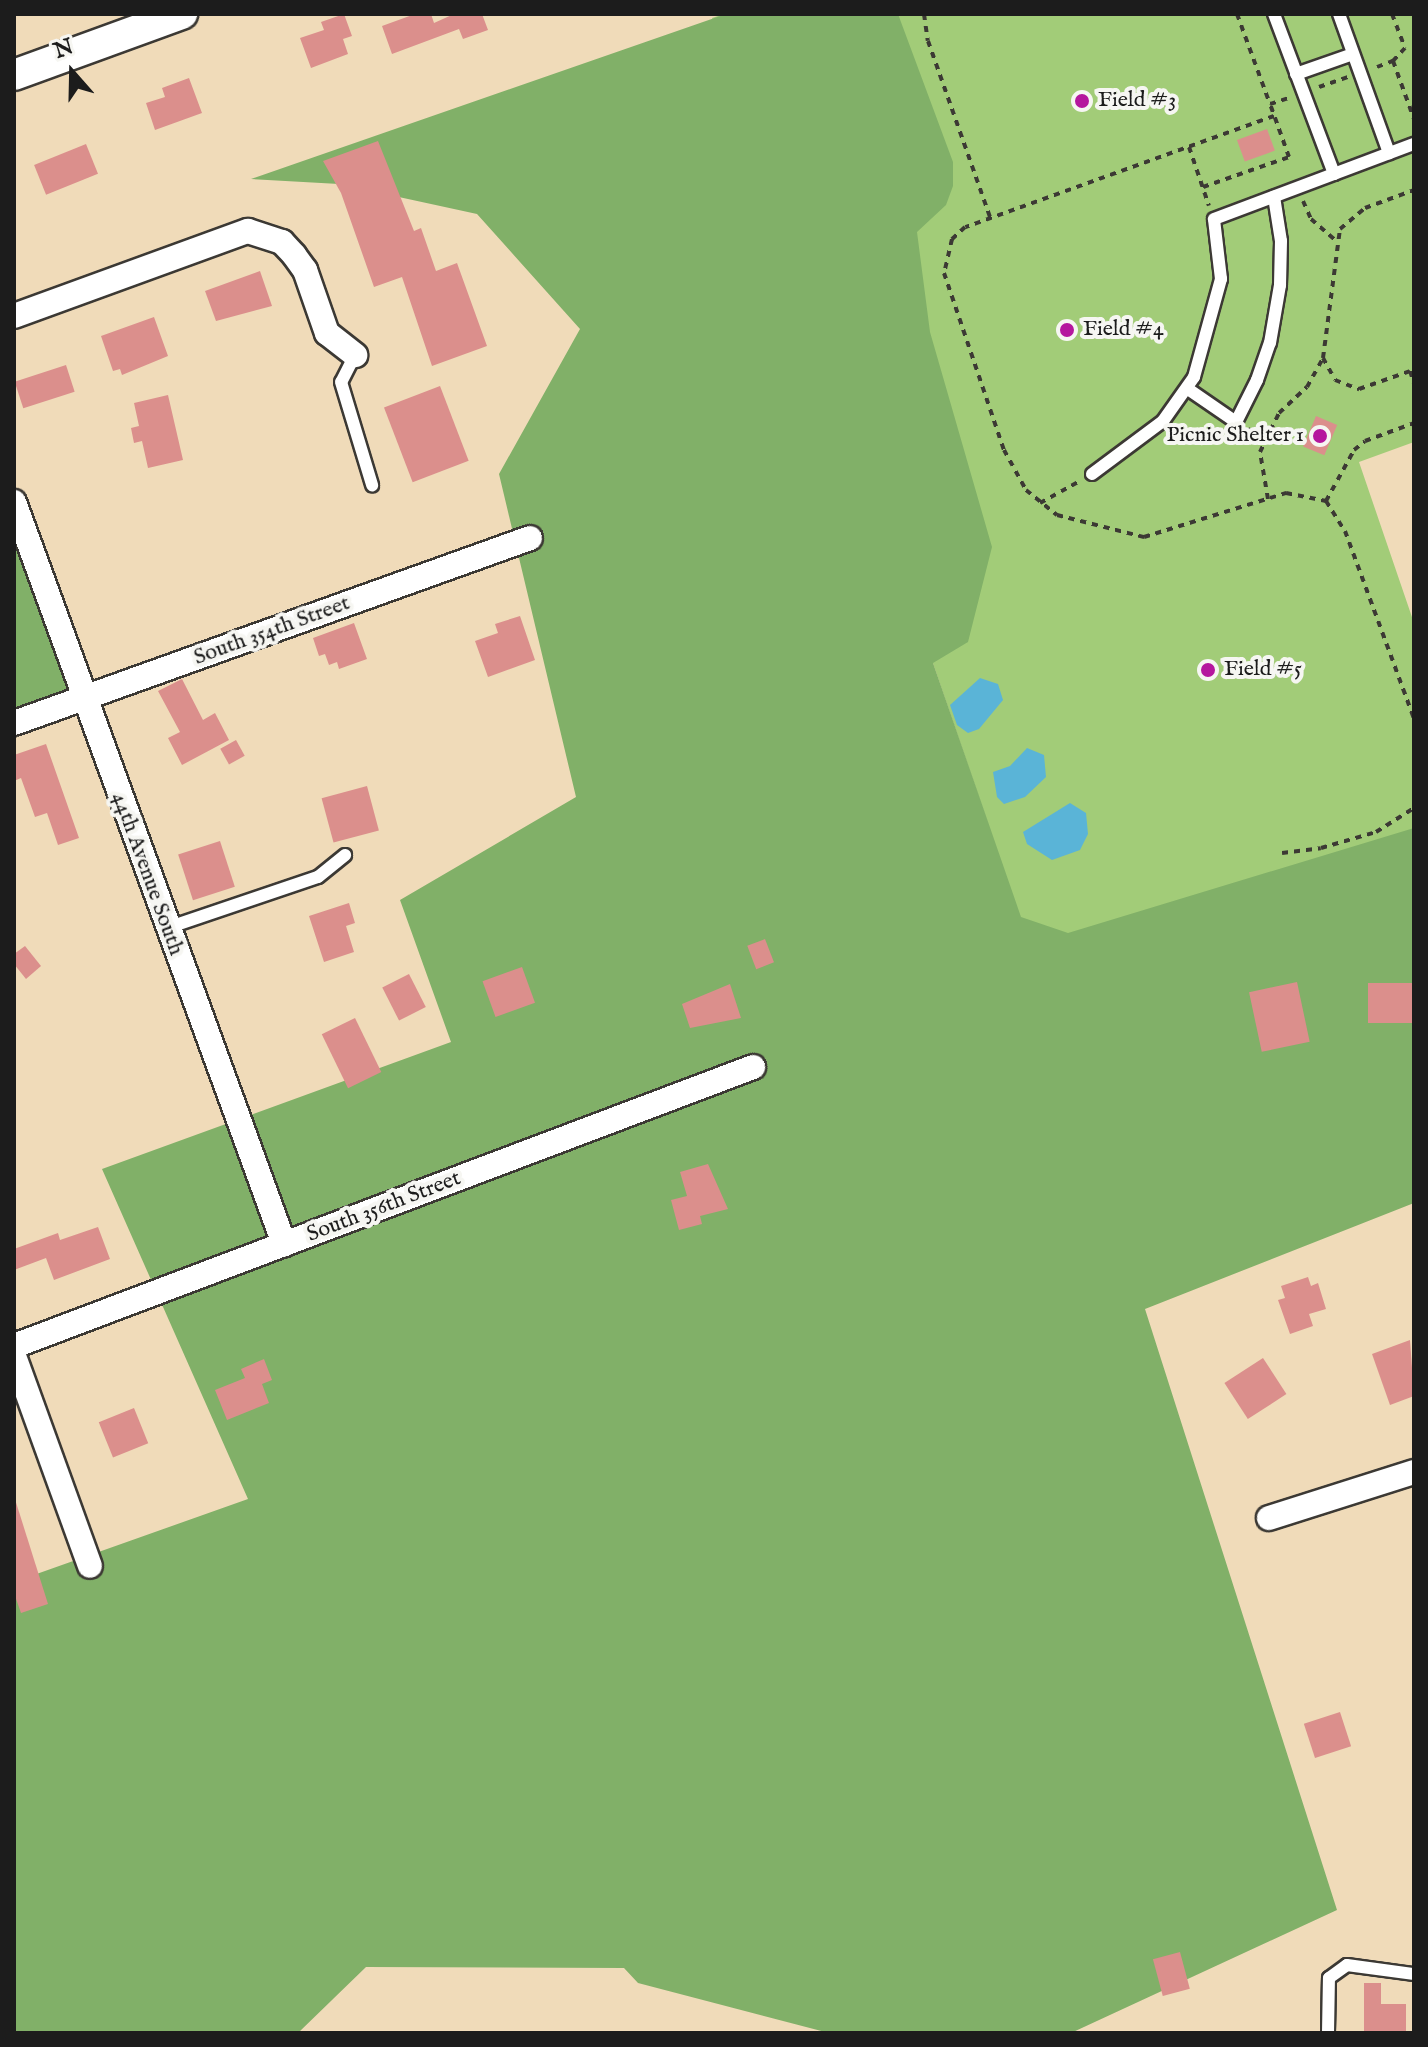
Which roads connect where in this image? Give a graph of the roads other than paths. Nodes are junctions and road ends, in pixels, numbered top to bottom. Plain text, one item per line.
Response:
1 (182, 14) edge
2 (1274, 14) edge
3 (1339, 14) edge
4 (1353, 54) junction
5 (1296, 74) junction
6 (14, 75) edge
7 (1414, 144) edge
8 (1389, 153) junction
9 (1334, 174) junction
10 (1274, 197) junction
11 (14, 316) edge
12 (355, 355) joint
13 (1188, 389) junction
14 (1092, 474) road end
15 (372, 485) dead end
16 (14, 502) edge
17 (530, 538) dead end
18 (83, 699) junction
19 (14, 723) edge
20 (345, 855) dead end
21 (167, 928) junction
22 (753, 1067) dead end
23 (284, 1244) junction
24 (14, 1346) edge
25 (14, 1356) edge
26 (1414, 1472) edge
27 (1269, 1518) dead end
28 (90, 1566) dead end
29 (1414, 1974) edge
30 (1328, 2033) edge

1 - 6 street
2 - 5 lane
3 - 4 lane
4 - 5 lane
4 - 8 lane
5 - 9 lane
7 - 8 lane
8 - 9 lane
9 - 10 lane
10 - 13 lane
10 - 13 lane
11 - 12 street
12 - 15 lane
13 - 14 lane
16 - 18 street, 44th Avenue South
17 - 18 street, South 354th Street
18 - 19 street, South 354th Street
18 - 21 street, 44th Avenue South
20 - 21 lane
21 - 23 street, 44th Avenue South
22 - 23 street, South 356th Street
23 - 24 street, South 356th Street
25 - 28 street
26 - 27 street
29 - 30 lane

